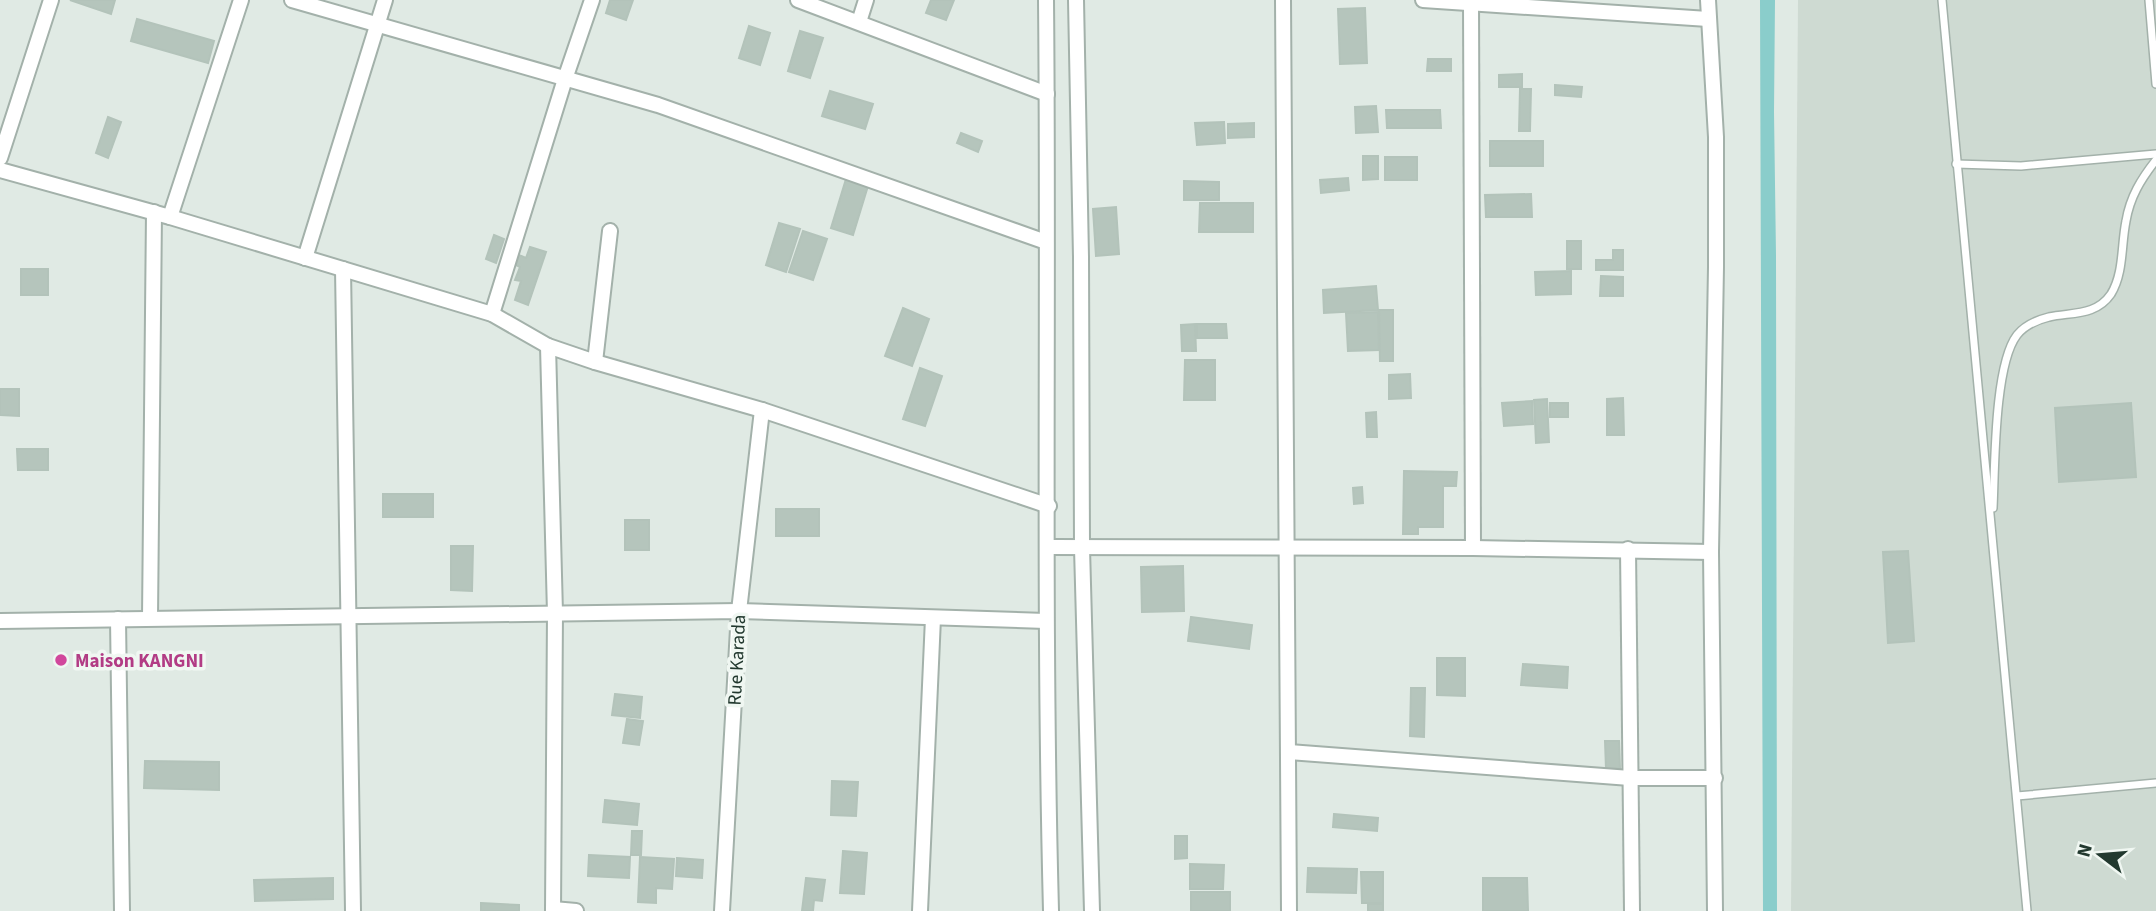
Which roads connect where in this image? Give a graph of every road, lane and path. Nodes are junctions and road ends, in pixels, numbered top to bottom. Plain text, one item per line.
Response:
1 (51, 0) edge
2 (241, 0) edge
3 (292, 0) edge
4 (384, 0) edge
5 (592, 0) edge
6 (797, 0) edge
7 (866, 0) edge
8 (1046, 0) edge
9 (1076, 0) edge
10 (1283, 0) edge
11 (1423, 0) edge
12 (1708, 0) edge
13 (1942, 0) edge
14 (2149, 0) edge
15 (1471, 4) junction
16 (1591, 6) edge
17 (1708, 19) junction
18 (859, 22) junction
19 (376, 25) junction
20 (565, 79) junction
21 (2156, 84) edge
22 (1047, 94) junction
23 (2156, 154) edge
24 (0, 158) edge
25 (2156, 160) edge
26 (1956, 163) junction
27 (0, 170) edge
28 (154, 212) junction
29 (170, 217) junction
30 (610, 231) dead end
31 (1046, 242) junction
32 (305, 258) junction
33 (343, 270) junction
34 (492, 314) junction
35 (548, 346) junction
36 (595, 362) junction
37 (762, 410) junction
38 (1049, 506) junction
39 (1992, 536) junction
40 (1048, 547) junction
41 (1287, 547) junction
42 (1082, 548) junction
43 (1473, 548) junction
44 (1628, 549) junction
45 (1711, 552) junction
46 (738, 611) junction
47 (555, 613) junction
48 (347, 616) junction
49 (150, 618) junction
50 (933, 618) junction
51 (118, 619) junction
52 (0, 621) edge
53 (1046, 621) junction
54 (1289, 752) junction
55 (1630, 778) junction
56 (1715, 778) junction
57 (2156, 783) edge
58 (2017, 796) junction
59 (552, 910) edge
60 (122, 911) edge
61 (353, 911) edge
62 (576, 911) edge
63 (722, 911) edge
64 (920, 911) edge
65 (1051, 911) edge
66 (1092, 911) edge
67 (1289, 911) edge
68 (1632, 911) edge
69 (1716, 911) edge
70 (2027, 911) edge

1 - 24 street
2 - 29 street
3 - 19 street
4 - 19 street
5 - 20 street
6 - 18 street
7 - 18 street
8 - 22 street
9 - 42 street
10 - 41 street
11 - 15 street
12 - 17 street
13 - 26 lane
14 - 21 lane
15 - 16 street
15 - 43 street
16 - 17 street
17 - 45 street
18 - 22 street
19 - 20 street
19 - 32 street
20 - 31 street
20 - 34 street
22 - 31 street
23 - 26 lane
25 - 39 lane
26 - 39 lane
27 - 28 street
28 - 29 street
28 - 49 street
29 - 32 street
30 - 36 street
31 - 38 street
32 - 33 street
33 - 34 street
33 - 48 street
34 - 35 street
35 - 36 street
35 - 47 street
36 - 37 street
37 - 38 street
37 - 46 street, Rue Karada
38 - 40 street
39 - 58 lane
40 - 42 street
40 - 53 street
41 - 42 street
41 - 43 street
41 - 54 street
42 - 66 street
43 - 44 street
44 - 45 street
44 - 55 street
45 - 56 street
46 - 47 street
46 - 50 street
46 - 63 street, Rue Karada
47 - 48 street
47 - 59 street
48 - 49 street
48 - 61 street
49 - 51 street
50 - 53 street
50 - 64 street
51 - 52 street
51 - 60 street
53 - 65 street
54 - 55 street
54 - 67 street
55 - 56 street
55 - 68 street
56 - 69 street
57 - 58 lane
58 - 70 lane
59 - 62 street

